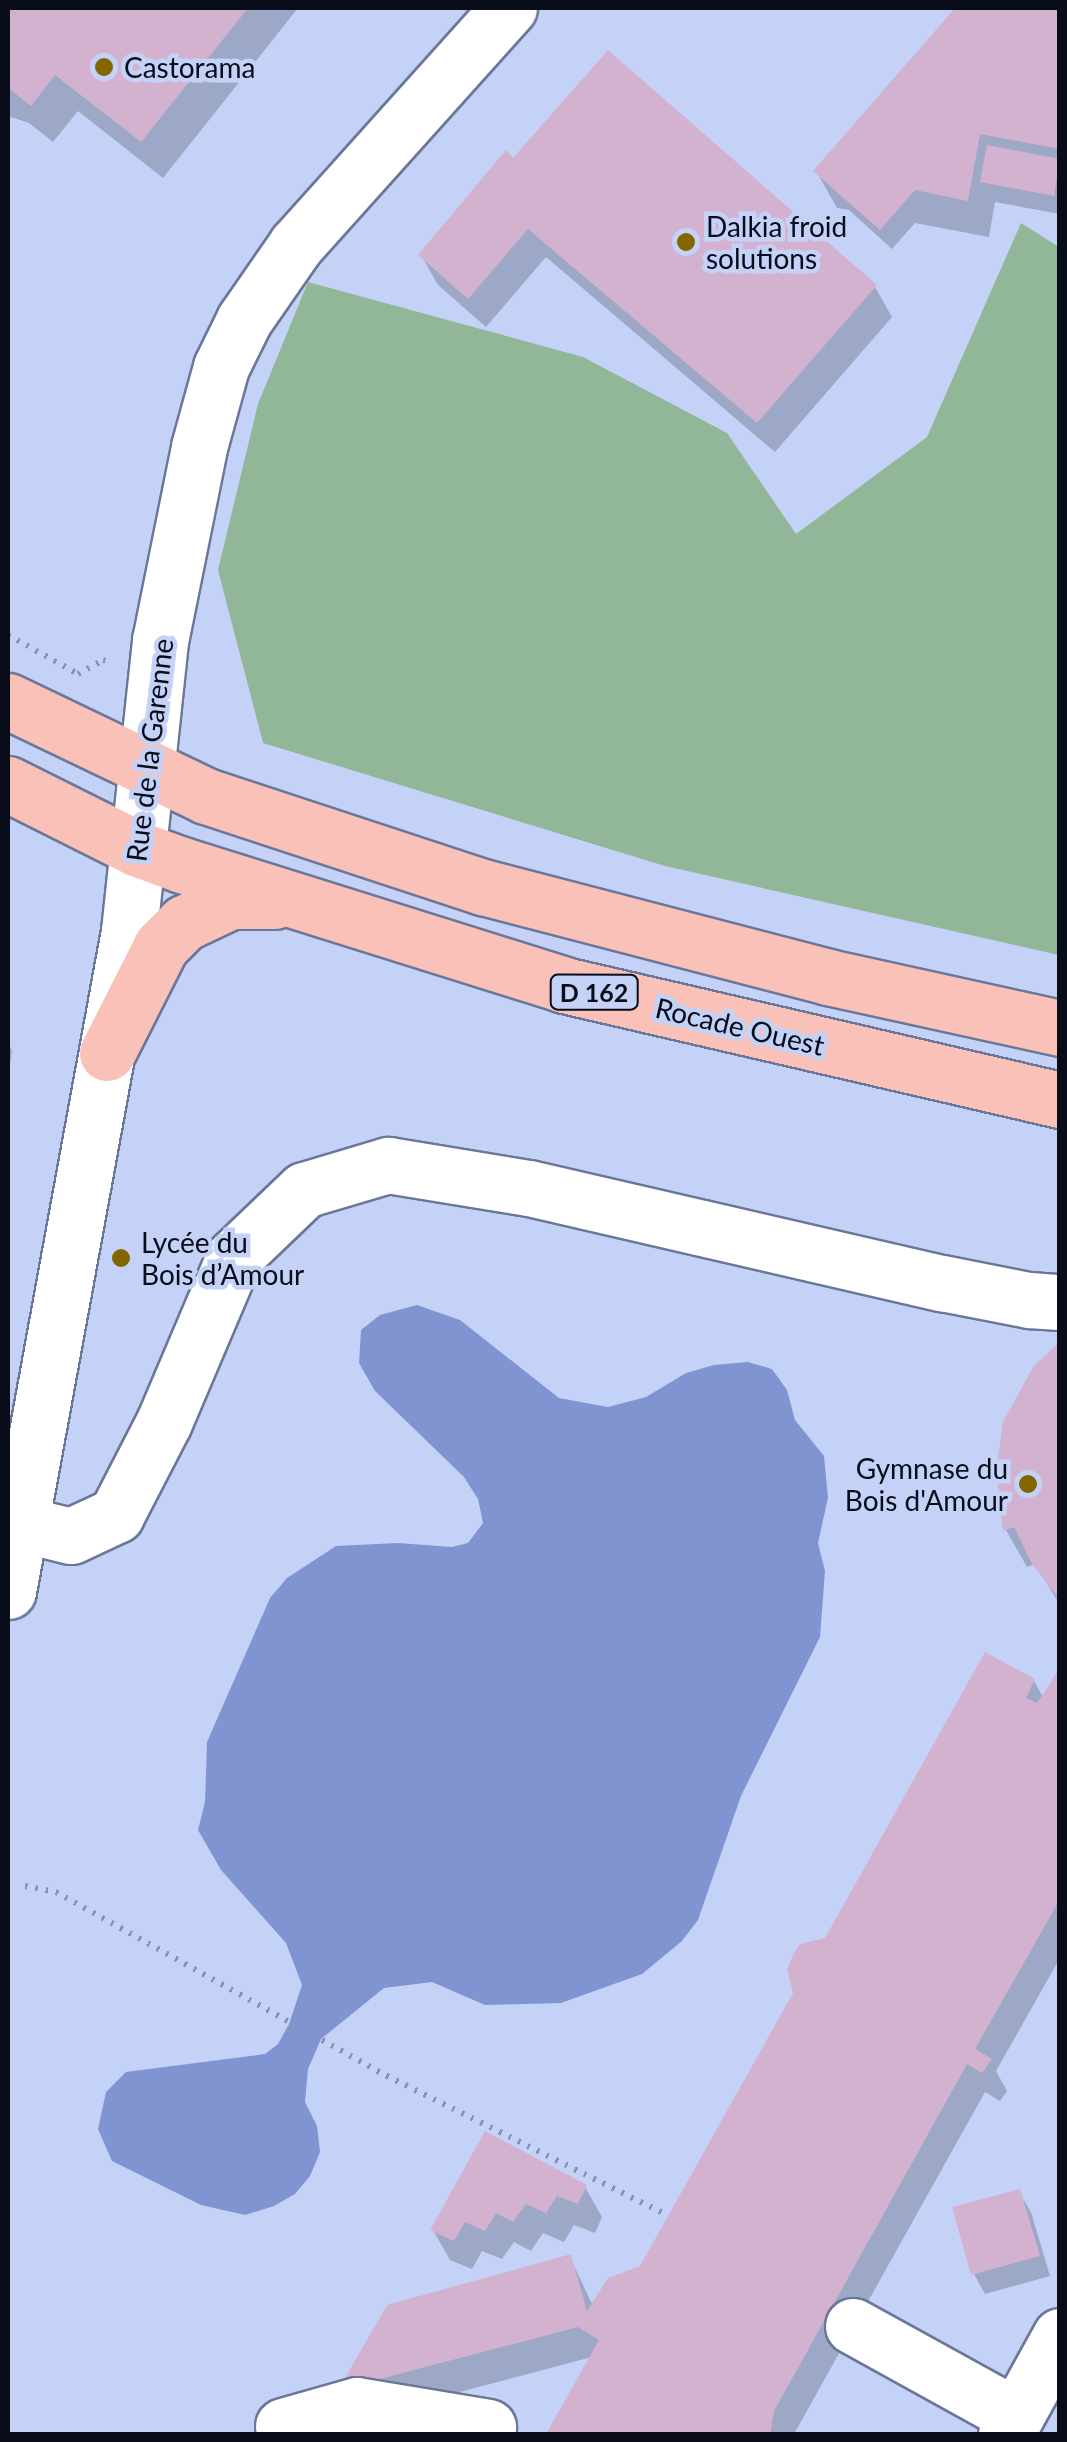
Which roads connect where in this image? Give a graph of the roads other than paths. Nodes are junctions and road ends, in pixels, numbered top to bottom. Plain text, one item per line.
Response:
1 (509, 8) edge
2 (8, 701) edge
3 (146, 771) junction
4 (8, 784) edge
5 (138, 849) junction
6 (294, 903) junction
7 (1060, 1028) edge
8 (107, 1053) junction
9 (1060, 1100) edge
10 (1060, 1302) edge
11 (14, 1550) edge
12 (853, 2326) dead end
13 (1060, 2336) edge
14 (1011, 2425) edge
15 (488, 2427) dead end
16 (276, 2432) edge

1 - 3 street, Rue de la Garenne
2 - 3 main road
3 - 5 street, Rue de la Garenne
3 - 7 main road
4 - 5 main road, D 162
5 - 6 main road, Rocade Ouest / D 162
5 - 8 street, Rue de la Garenne
6 - 8 main road
6 - 9 main road, Rocade Ouest / D 162
8 - 11 street, Rue de la Garenne
10 - 11 street
12 - 14 street
13 - 14 street
15 - 16 street

